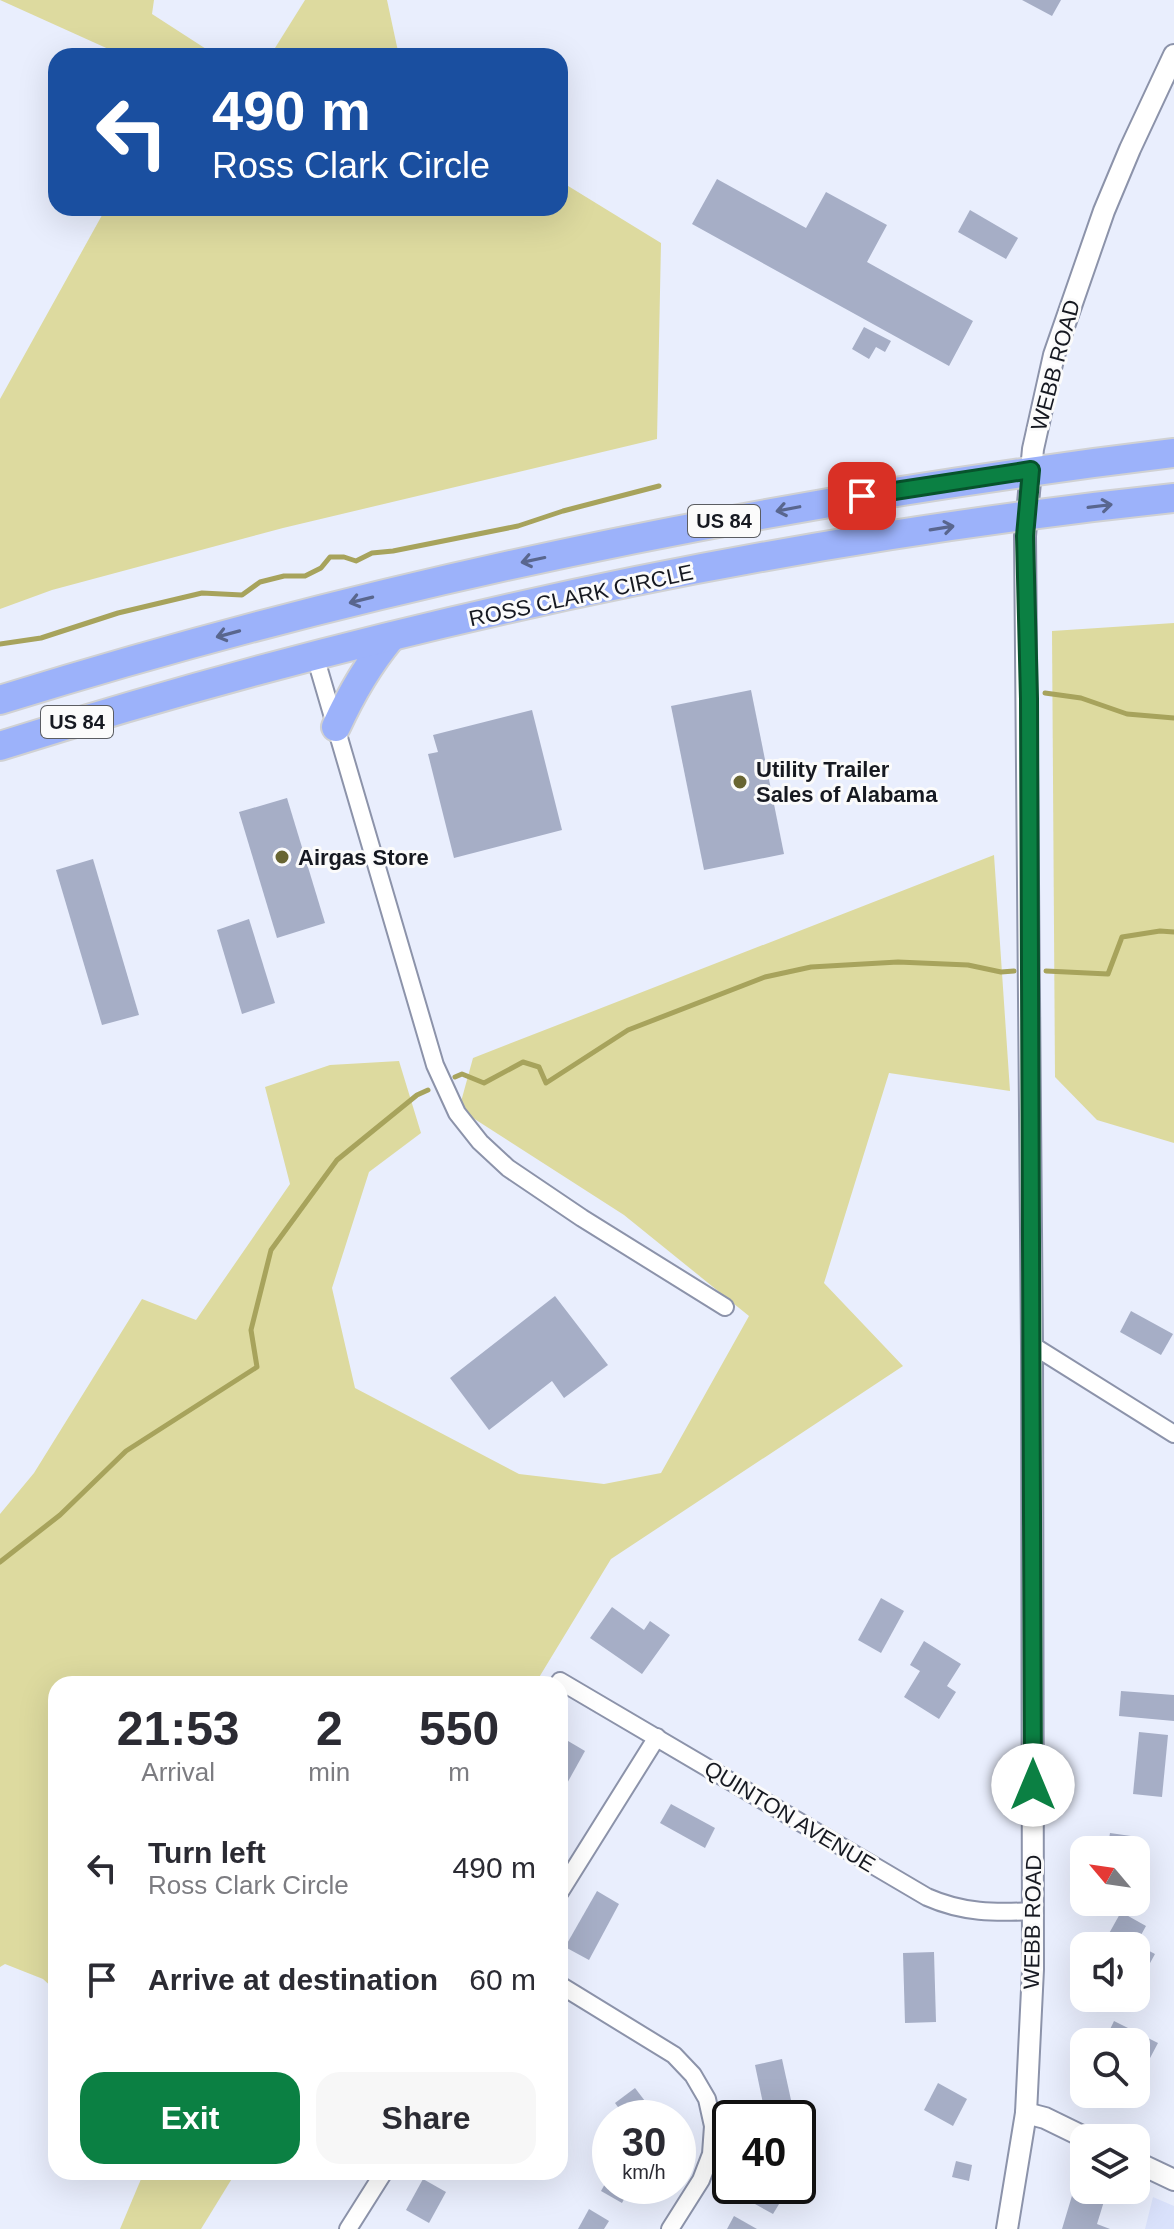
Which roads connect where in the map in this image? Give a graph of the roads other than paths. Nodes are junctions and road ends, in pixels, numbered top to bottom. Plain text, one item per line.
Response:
1 (1174, 55) edge
2 (1174, 453) edge
3 (1031, 470) junction
4 (1174, 498) edge
5 (834, 501) junction
6 (1027, 515) junction
7 (837, 545) junction
8 (304, 614) junction
9 (391, 637) junction
10 (315, 656) junction
11 (0, 700) edge
12 (336, 727) junction
13 (0, 746) edge
14 (725, 1307) dead end
15 (1032, 1345) junction
16 (1174, 1434) edge
17 (568, 1686) edge
18 (657, 1737) junction
19 (568, 1879) edge
20 (1033, 1911) junction
21 (568, 1990) edge
22 (1026, 2113) junction
23 (1070, 2130) edge
24 (1150, 2169) edge
25 (379, 2180) edge
26 (1174, 2180) edge
27 (348, 2229) edge
28 (670, 2229) edge
29 (1007, 2229) edge

1 - 3 street, WEBB ROAD
2 - 3 highway, ROSS CLARK CIRCLE / US 84
3 - 5 highway, ROSS CLARK CIRCLE / US 84
3 - 6 street, WEBB ROAD
6 -> 4 highway, ROSS CLARK CIRCLE / US 84
5 - 7 highway
5 -> 8 highway, ROSS CLARK CIRCLE / US 84
7 -> 6 highway, ROSS CLARK CIRCLE / US 84
6 - 15 street, WEBB ROAD
7 - 9 highway, ROSS CLARK CIRCLE / US 84
8 - 10 highway
8 -> 11 highway, ROSS CLARK CIRCLE / US 84
9 - 10 highway, ROSS CLARK CIRCLE / US 84
9 - 12 highway
10 - 12 street
10 - 13 highway, ROSS CLARK CIRCLE / US 84
12 - 14 street
15 - 16 street
15 - 20 street, WEBB ROAD
17 - 18 street, QUINTON AVENUE
18 - 19 street
18 - 20 street, QUINTON AVENUE
20 - 22 street, WEBB ROAD
21 - 28 street
22 - 23 street
22 - 29 street, WEBB ROAD
24 - 26 street
25 - 27 street

